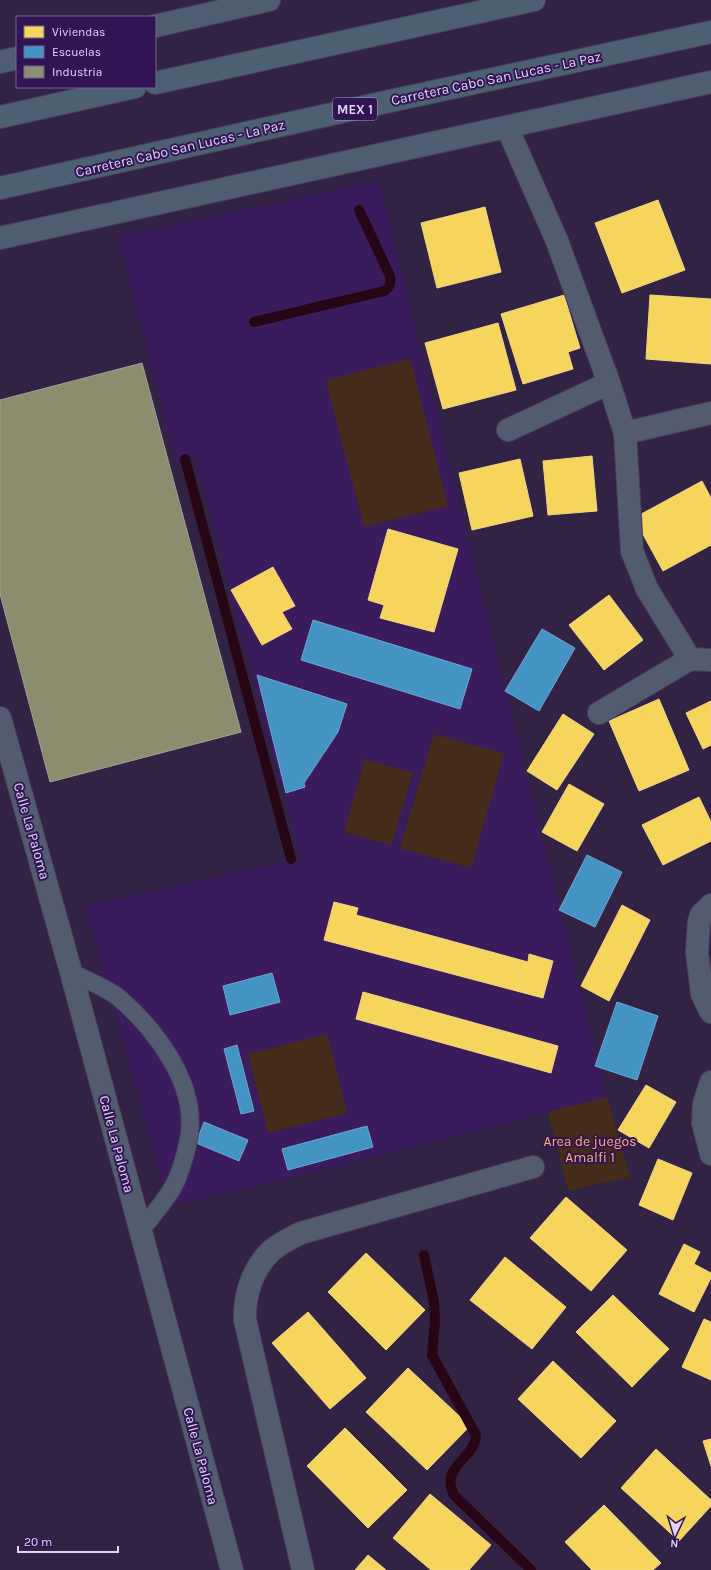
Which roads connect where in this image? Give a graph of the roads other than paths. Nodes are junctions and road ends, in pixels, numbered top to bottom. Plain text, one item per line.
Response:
1 (269, 0) edge
2 (534, 0) edge
3 (156, 26) edge
4 (711, 32) edge
5 (16, 58) edge
6 (0, 62) edge
7 (711, 82) edge
8 (156, 83) edge
9 (131, 88) edge
10 (0, 117) edge
11 (507, 127) junction
12 (0, 188) edge
13 (0, 238) edge
14 (609, 383) junction
15 (711, 413) edge
16 (508, 430) dead end
17 (625, 433) junction
18 (700, 659) edge
19 (599, 713) dead end
20 (0, 718) edge
21 (711, 905) edge
22 (71, 972) junction
23 (711, 1012) edge
24 (711, 1082) edge
25 (711, 1154) edge
26 (534, 1167) dead end
27 (140, 1231) junction
28 (232, 1570) edge
29 (303, 1570) edge

1 - 3 main road
2 - 8 highway
4 - 12 highway, Carretera Cabo San Lucas - La Paz / MEX 1
5 - 6 main road
7 - 11 main road
9 - 10 highway
11 - 13 main road
11 - 14 street
14 - 16 street
14 - 17 street
15 - 17 street
17 - 18 street
18 - 19 street
20 - 22 street, Calle La Paloma
21 - 23 street
22 - 27 street, Calle La Paloma
22 - 27 lane
24 - 25 street
26 - 29 street
27 - 28 street, Calle La Paloma

